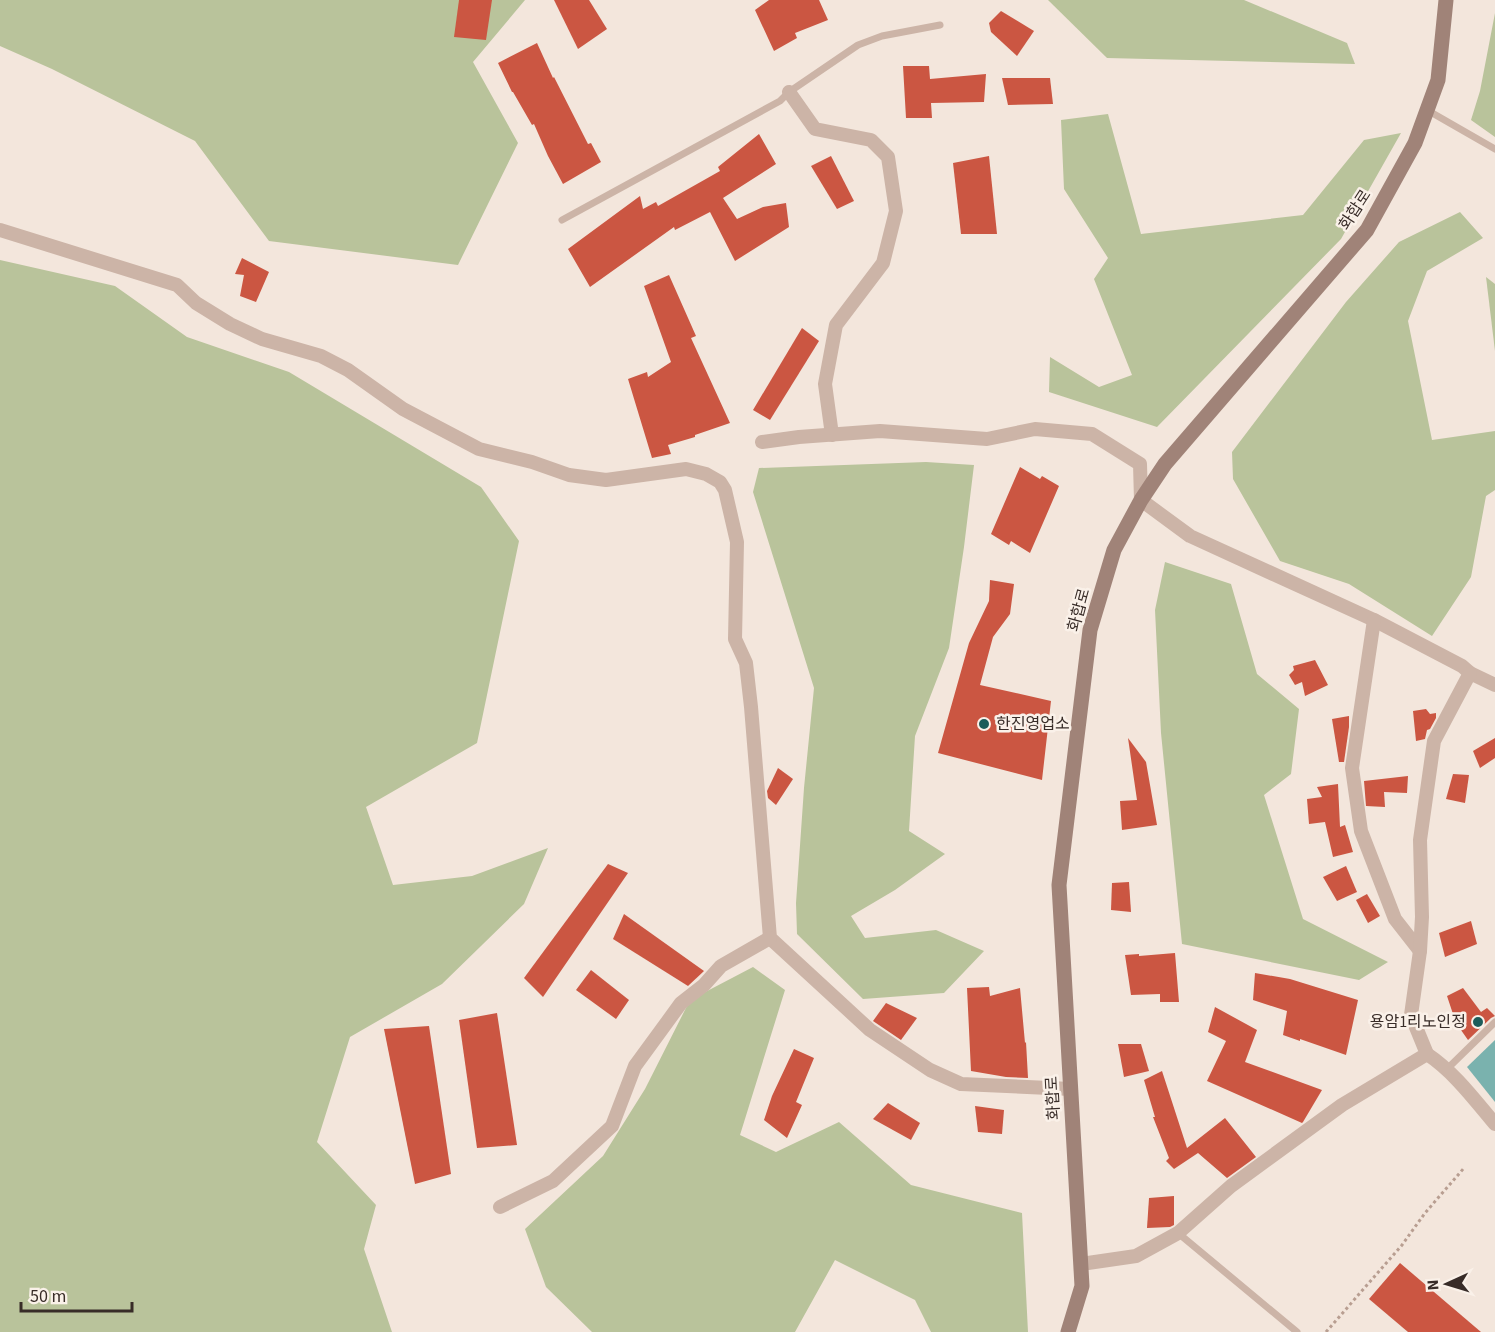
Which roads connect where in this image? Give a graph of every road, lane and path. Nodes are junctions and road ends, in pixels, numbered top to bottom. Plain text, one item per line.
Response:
1 (1446, 0) edge
2 (940, 26) dead end
3 (789, 92) junction
4 (1427, 110) junction
5 (1495, 149) edge
6 (562, 220) dead end
7 (0, 230) edge
8 (832, 435) junction
9 (762, 442) dead end
10 (1141, 500) junction
11 (1374, 621) junction
12 (1470, 673) junction
13 (1495, 685) edge
14 (770, 938) junction
15 (1420, 951) junction
16 (1495, 1022) edge
17 (1427, 1054) junction
18 (1447, 1069) junction
19 (1071, 1089) junction
20 (1495, 1124) edge
21 (1464, 1168) dead end
22 (501, 1208) dead end
23 (1178, 1233) junction
24 (1081, 1264) junction
25 (1068, 1332) edge
26 (1297, 1332) edge
27 (1326, 1332) edge

1 - 4 main road, 화합로
2 - 3 lane
3 - 6 lane
3 - 8 street
4 - 5 lane
4 - 10 main road, 화합로
7 - 14 street
8 - 9 street
8 - 10 street
10 - 11 street
10 - 19 main road, 화합로
11 - 12 street
11 - 15 street
12 - 13 street
12 - 15 street
14 - 19 street
14 - 22 street
15 - 17 street
16 - 18 lane
17 - 18 street
17 - 23 street
18 - 20 street
19 - 24 main road, 화합로
21 - 27 path
23 - 24 street
23 - 26 lane
24 - 25 main road, 화합로

